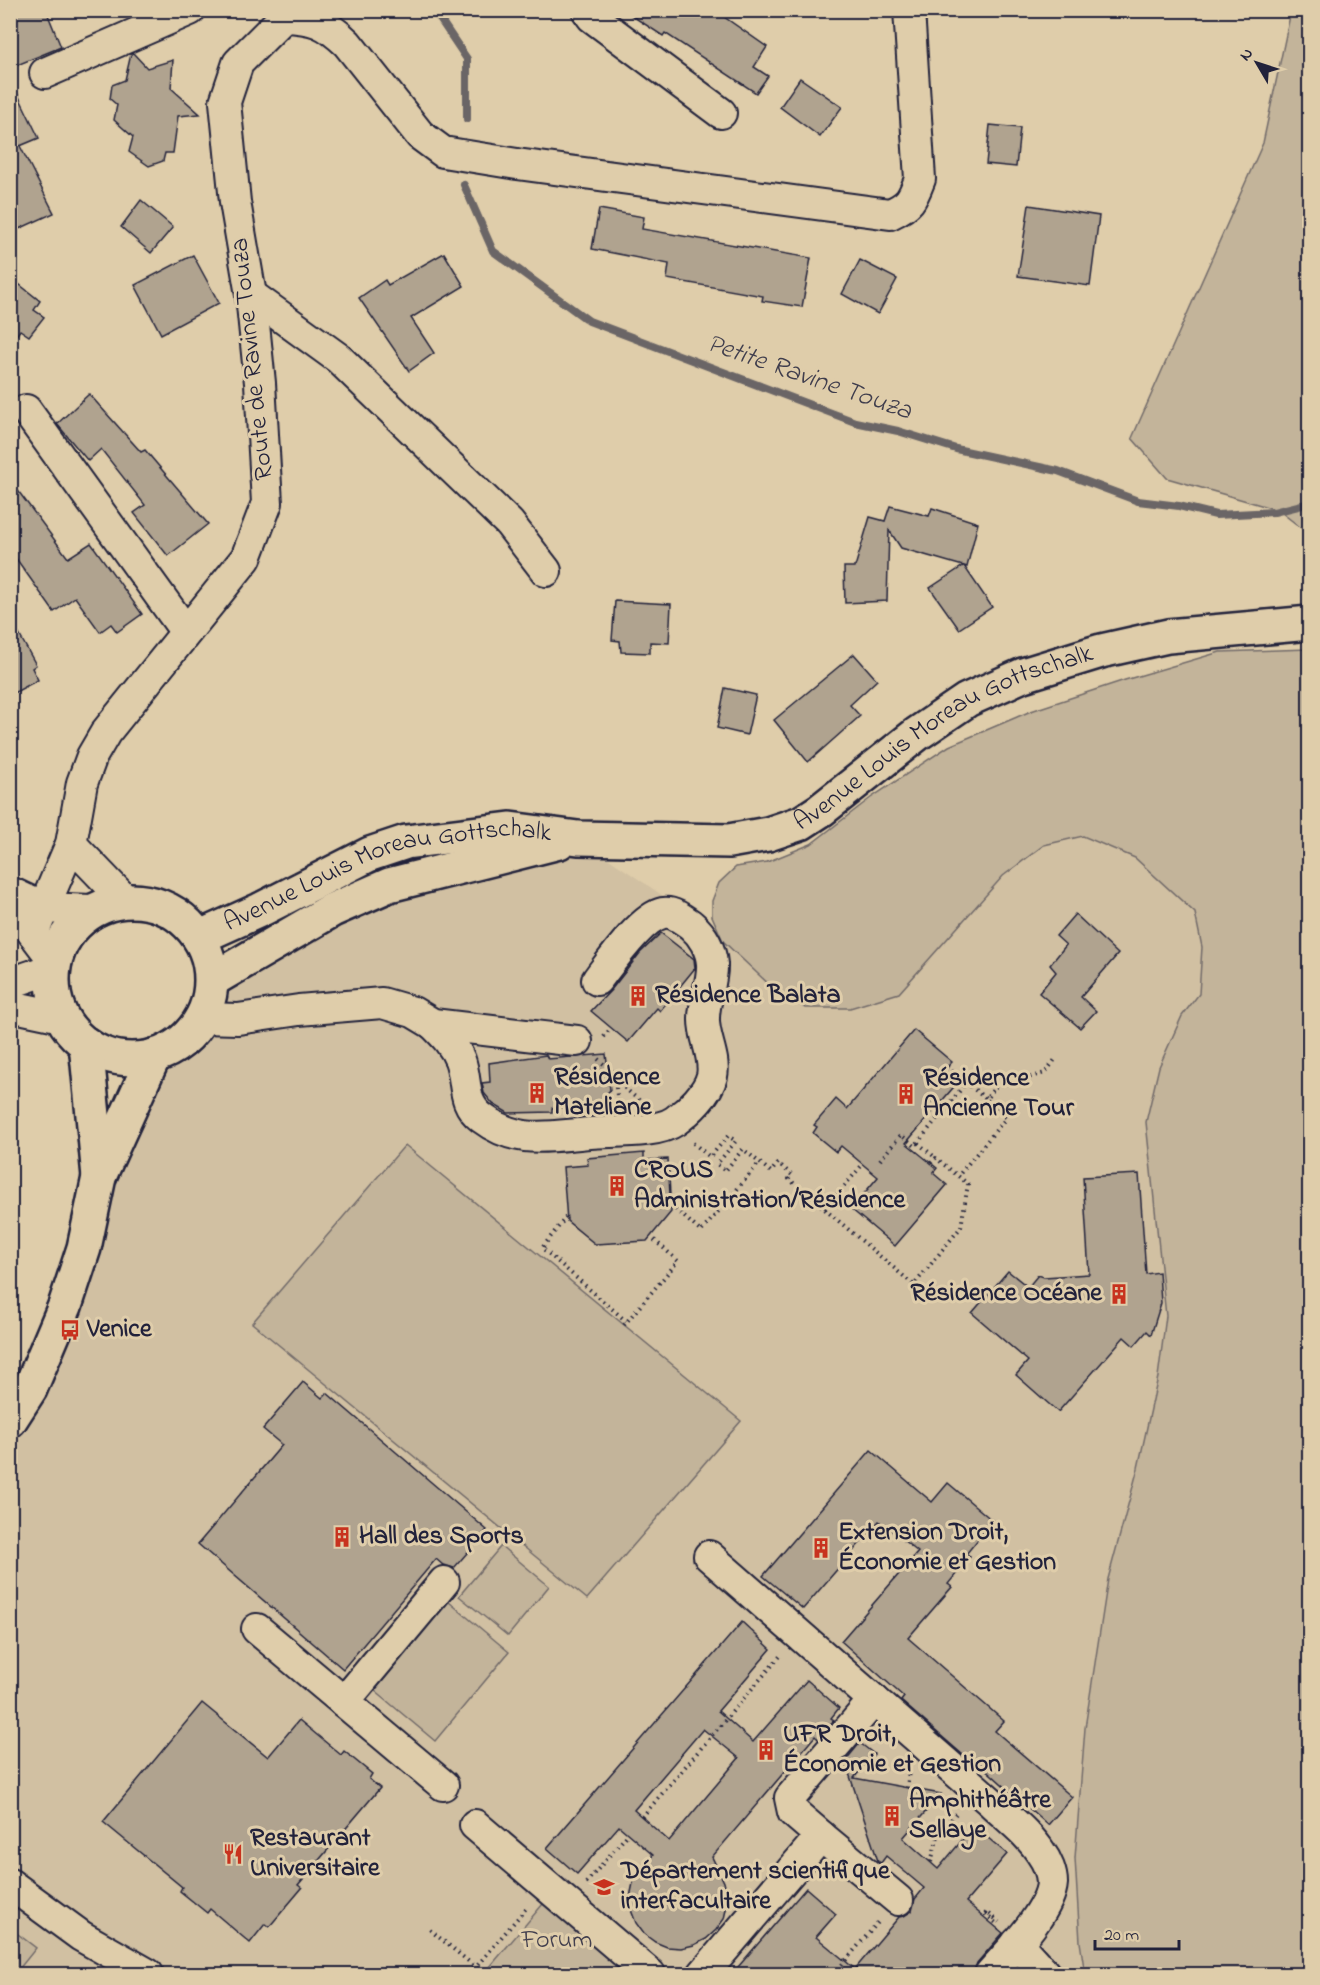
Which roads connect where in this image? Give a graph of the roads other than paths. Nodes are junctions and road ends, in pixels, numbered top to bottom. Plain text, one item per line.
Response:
1 (190, 10) edge
2 (587, 10) edge
3 (909, 10) edge
4 (286, 14) edge
5 (45, 73) dead end
6 (721, 113) dead end
7 (251, 295) junction
8 (26, 410) dead end
9 (546, 571) dead end
10 (1310, 623) edge
11 (186, 632) junction
12 (579, 837) junction
13 (70, 844) junction
14 (10, 892) edge
15 (125, 900) junction
16 (10, 902) edge
17 (92, 910) junction
18 (38, 921) junction
19 (200, 937) junction
20 (54, 965) junction
21 (212, 980) junction
22 (597, 980) dead end
23 (10, 982) edge
24 (10, 1006) edge
25 (62, 1017) junction
26 (202, 1017) junction
27 (433, 1024) junction
28 (577, 1041) dead end
29 (86, 1044) junction
30 (154, 1056) junction
31 (99, 1177) junction
32 (10, 1420) edge
33 (709, 1556) dead end
34 (444, 1582) dead end
35 (257, 1629) dead end
36 (874, 1700) junction
37 (344, 1702) junction
38 (443, 1785) dead end
39 (475, 1825) dead end
40 (821, 1836) junction
41 (10, 1884) edge
42 (898, 1900) road end
43 (1007, 1933) junction
44 (148, 1974) edge
45 (650, 1974) edge
46 (703, 1974) edge
47 (990, 1974) edge
48 (1045, 1974) edge

1 - 5 street
2 - 6 street
3 - 4 street
4 - 7 street, Route de Ravine Touza
7 - 9 street
7 - 11 street, Route de Ravine Touza
8 - 11 street
10 - 12 main road, Avenue Louis Moreau Gottschalk
11 - 13 street, Route de Ravine Touza
12 - 19 main road, Avenue Louis Moreau Gottschalk
12 - 21 main road, Avenue Louis Moreau Gottschalk
13 - 15 street
13 - 18 street, Route de Ravine Touza
14 - 18 street
15 - 17 main road
15 - 19 main road
16 - 18 street
17 - 18 street
17 - 20 main road
18 - 20 street
19 - 21 main road
20 - 23 street
20 - 25 main road
21 - 26 main road
22 - 27 street
24 - 25 street
25 - 29 main road
26 - 27 street
26 - 30 main road
27 - 28 street
29 - 30 main road
29 - 31 main road
30 - 31 main road
31 - 32 main road
33 - 36 street
34 - 37 street
35 - 37 street
36 - 40 street
36 - 43 street
37 - 38 street
39 - 45 street
40 - 42 street
40 - 46 street
41 - 44 street
43 - 47 street
43 - 48 street

